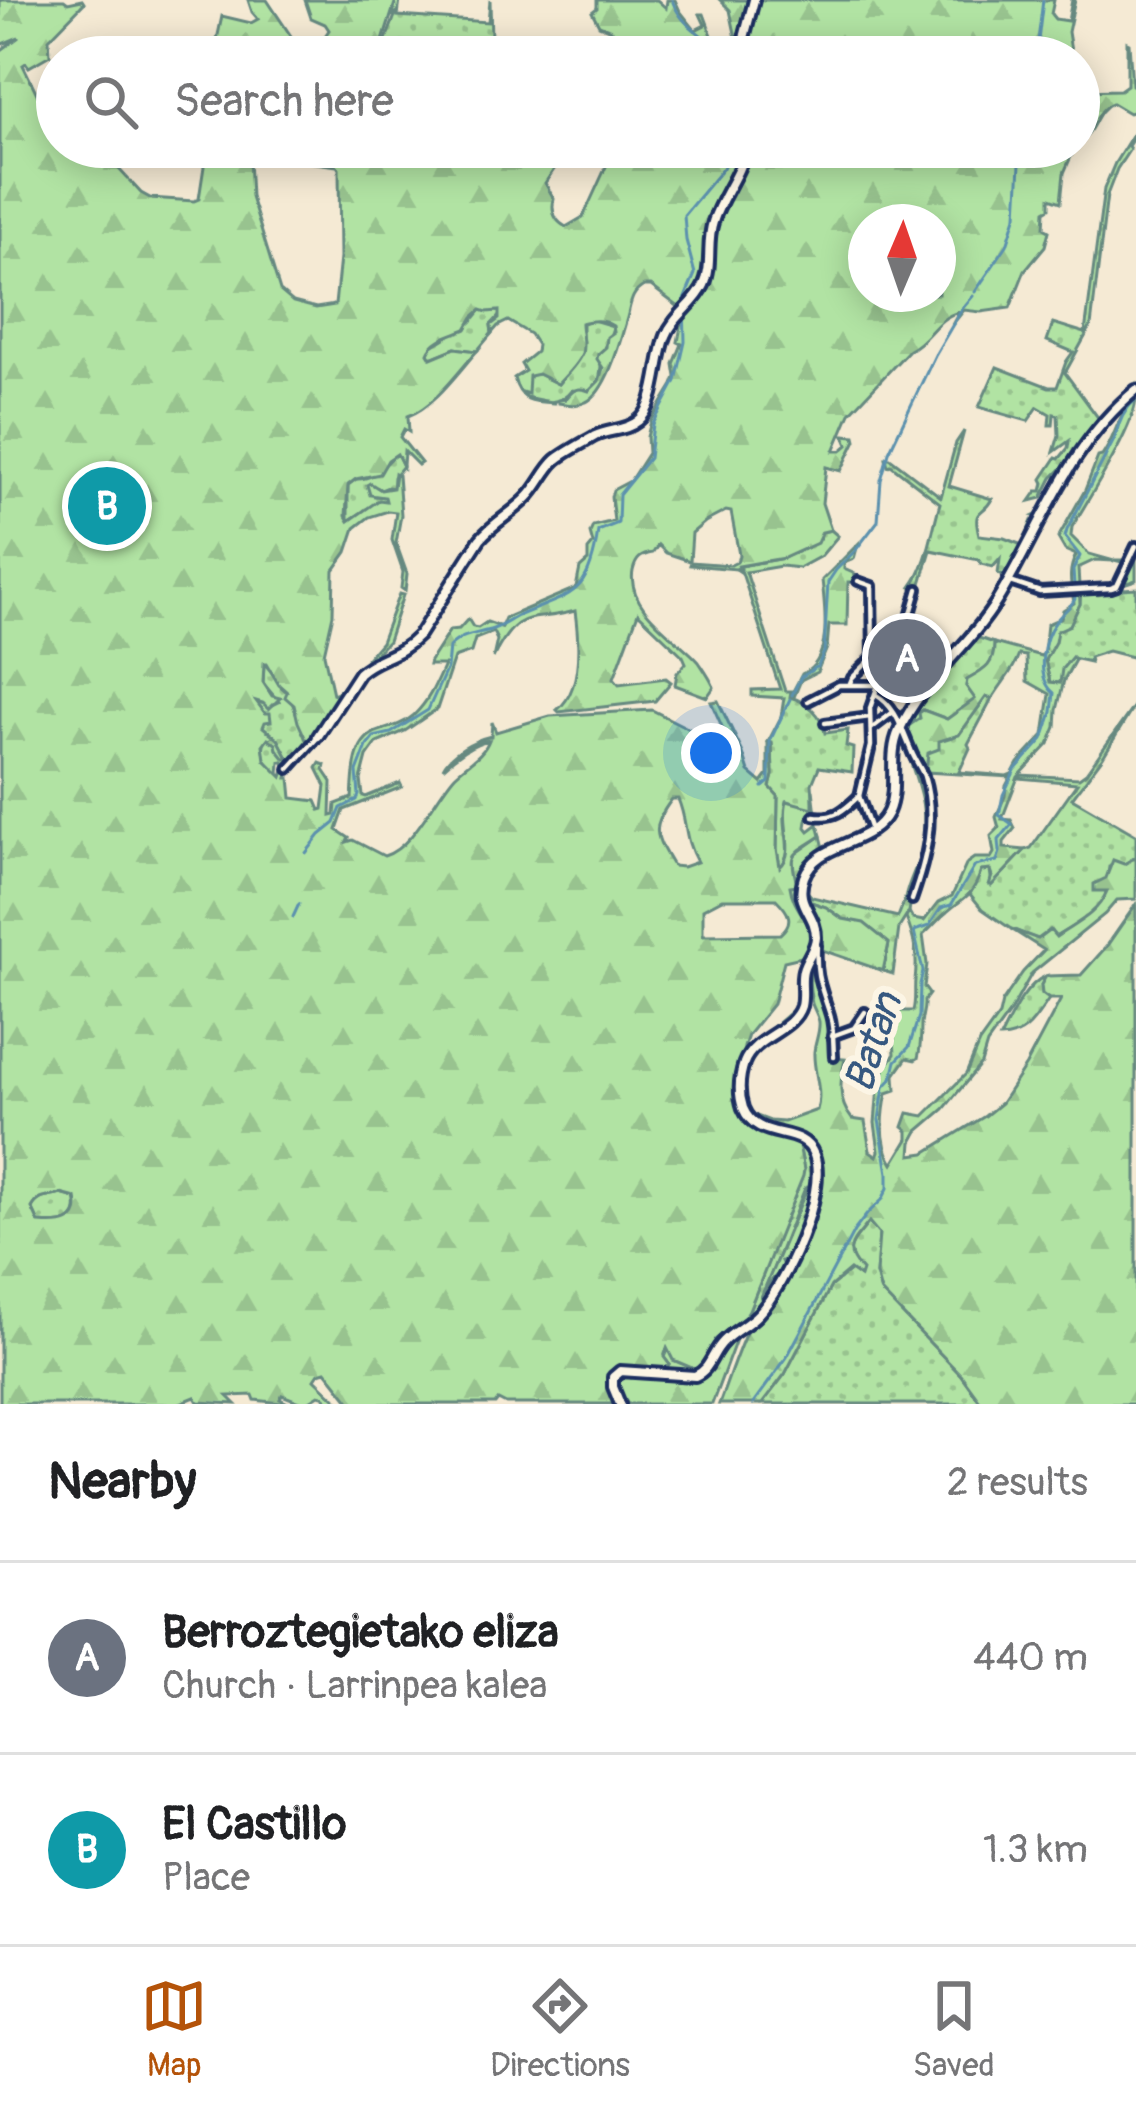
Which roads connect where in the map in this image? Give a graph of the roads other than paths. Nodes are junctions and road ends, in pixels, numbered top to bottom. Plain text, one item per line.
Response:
1 (754, 0) edge
2 (745, 36) edge
3 (738, 168) edge
4 (1136, 389) edge
5 (1136, 546) edge
6 (858, 581) dead end
7 (1007, 581) junction
8 (918, 589) dead end
9 (902, 670) junction
10 (929, 681) junction
11 (850, 683) junction
12 (878, 685) junction
13 (876, 694) junction
14 (808, 701) dead end
15 (892, 713) junction
16 (870, 717) junction
17 (825, 723) dead end
18 (902, 725) junction
19 (871, 729) junction
20 (318, 736) joint
21 (289, 769) dead end
22 (859, 796) junction
23 (814, 816) dead end
24 (871, 830) junction
25 (912, 900) dead end
26 (816, 940) junction
27 (865, 1012) dead end
28 (832, 1036) junction
29 (834, 1057) dead end
30 (620, 1404) edge

1 - 2 street
3 - 20 street
4 - 7 street
5 - 7 street
6 - 11 street
7 - 10 street
8 - 9 street
9 - 10 street
9 - 12 street
10 - 18 street
11 - 12 street
11 - 14 street
12 - 13 street
13 - 15 street
13 - 16 street
15 - 18 street
15 - 19 street
16 - 17 street
16 - 19 street
18 - 24 street
18 - 25 street
19 - 22 street
20 - 21 street
22 - 23 street
22 - 24 street
24 - 26 street
26 - 28 street
26 - 30 street
27 - 28 street
28 - 29 street

